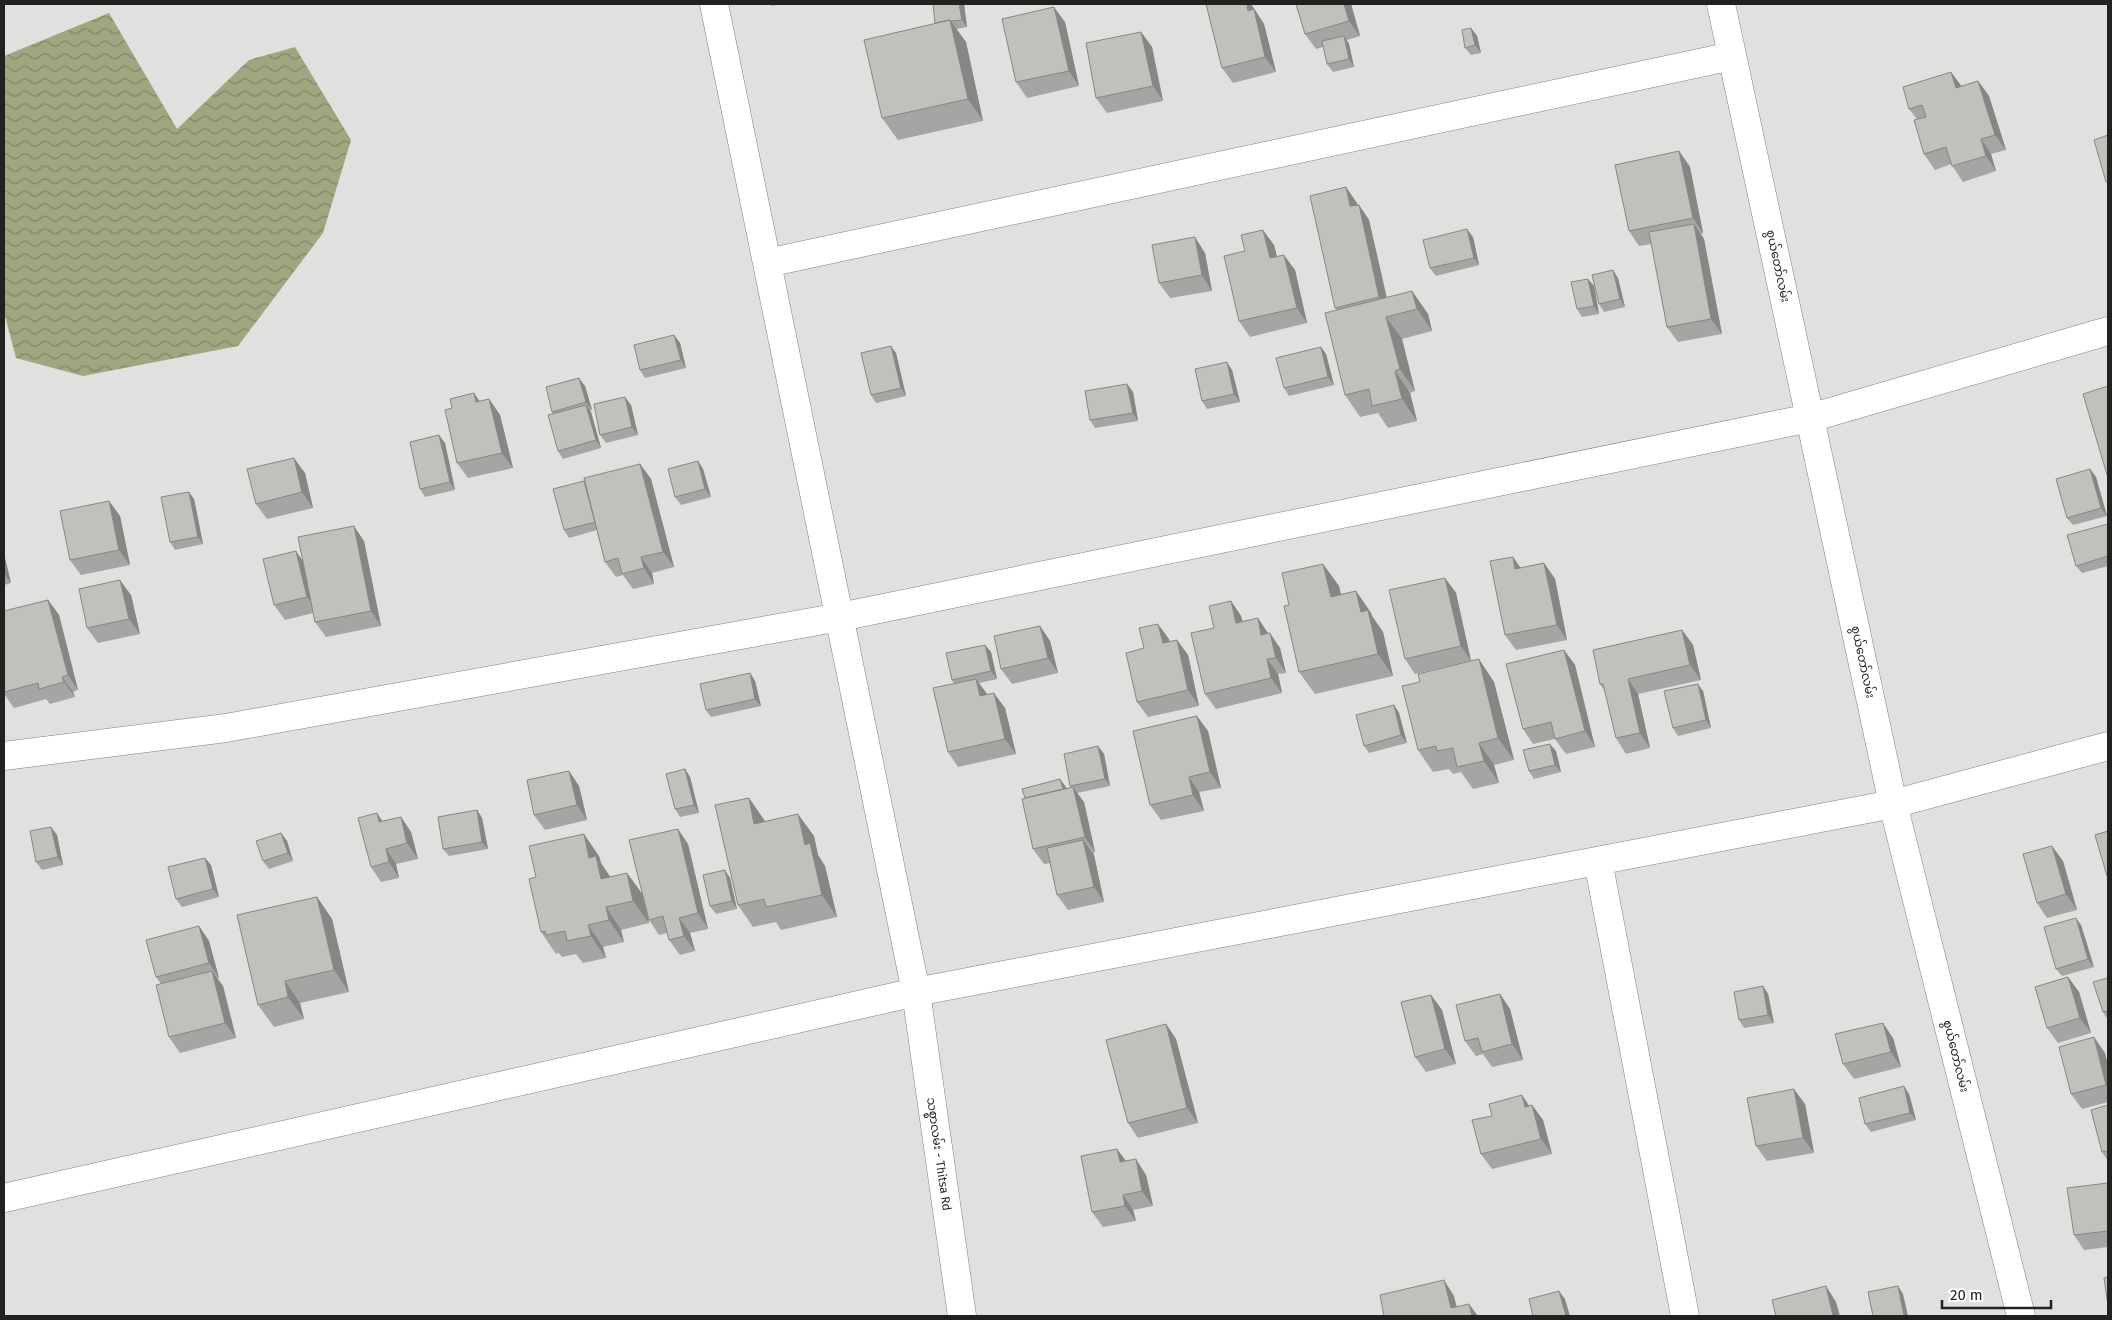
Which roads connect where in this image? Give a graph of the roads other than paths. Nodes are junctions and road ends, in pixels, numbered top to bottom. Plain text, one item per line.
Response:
1 (714, 4) edge
2 (1722, 4) edge
3 (1732, 56) junction
4 (767, 263) junction
5 (2108, 331) edge
6 (1810, 418) junction
7 (840, 617) junction
8 (2108, 746) edge
9 (4, 756) edge
10 (1893, 804) junction
11 (1598, 861) junction
12 (916, 992) junction
13 (4, 1198) edge
14 (962, 1316) edge
15 (1685, 1316) edge
16 (2021, 1316) edge

1 - 4 street, သစ္စာလမ်း - Thitsa Rd
2 - 3 street, စွယ်တော်လမ်း
3 - 4 street
3 - 6 street, စွယ်တော်လမ်း
4 - 7 street, သစ္စာလမ်း - Thitsa Rd
5 - 6 street
6 - 7 street
6 - 10 street, စွယ်တော်လမ်း
7 - 9 street
7 - 12 street, သစ္စာလမ်း - Thitsa Rd
8 - 10 street
10 - 11 street
10 - 16 street, စွယ်တော်လမ်း
11 - 12 street
11 - 15 street
12 - 13 street
12 - 14 street, သစ္စာလမ်း - Thitsa Rd

